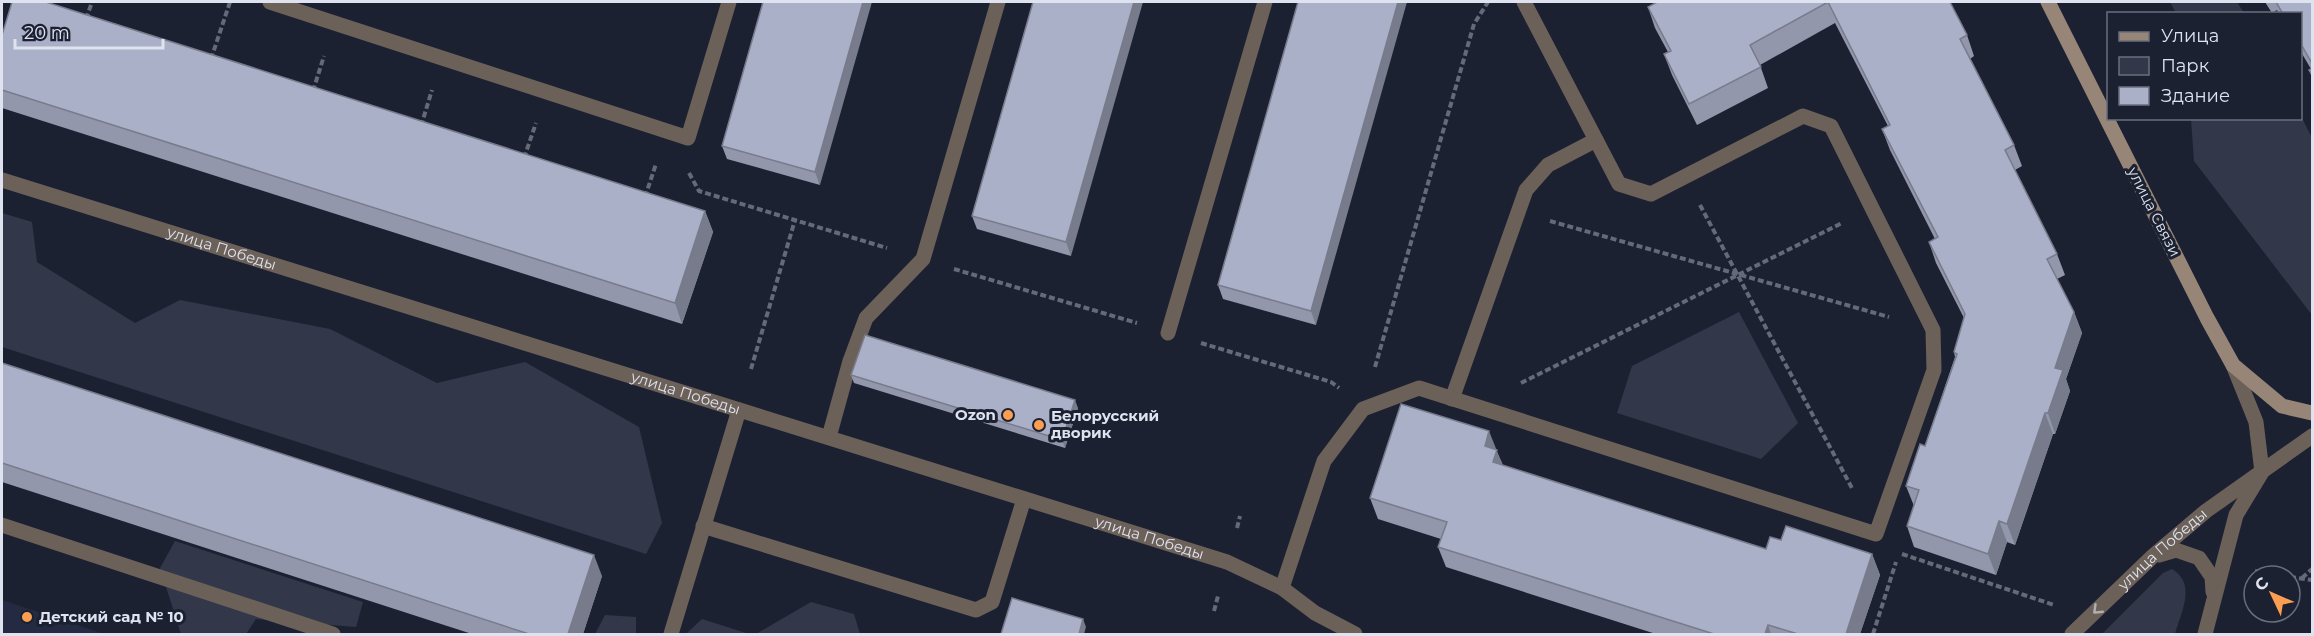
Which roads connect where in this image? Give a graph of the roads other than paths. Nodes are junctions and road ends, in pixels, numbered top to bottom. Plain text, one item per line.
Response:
1 (270, 2) edge
2 (729, 2) edge
3 (998, 2) edge
4 (1265, 2) edge
5 (1524, 2) edge
6 (2048, 2) edge
7 (2107, 119) edge
8 (2107, 120) edge
9 (1596, 140) junction
10 (2, 180) edge
11 (1168, 333) road end
12 (2233, 365) junction
13 (1452, 399) junction
14 (739, 410) junction
15 (2313, 413) edge
16 (2313, 436) edge
17 (829, 437) junction
18 (2262, 472) junction
19 (1024, 499) junction
20 (2, 525) edge
21 (704, 526) junction
22 (2153, 556) junction
23 (1282, 588) junction
24 (2213, 601) junction
25 (333, 634) edge
26 (671, 634) edge
27 (1355, 634) edge
28 (2072, 634) edge
29 (2205, 634) edge

1 - 2 street
3 - 17 street
4 - 11 street
5 - 9 street
6 - 7 street, улица Связи
8 - 12 street, улица Связи
9 - 13 street
9 - 13 street
10 - 14 street, улица Победы
12 - 15 street, улица Связи
12 - 18 street
13 - 23 street
14 - 17 street, улица Победы
14 - 21 street
16 - 18 street, улица Победы
17 - 19 street, улица Победы
18 - 22 street, улица Победы
18 - 24 street
19 - 21 street
19 - 23 street, улица Победы
20 - 25 street
21 - 26 street
22 - 24 street
22 -> 28 street, улица Победы
23 - 27 street, улица Победы
24 - 29 street

